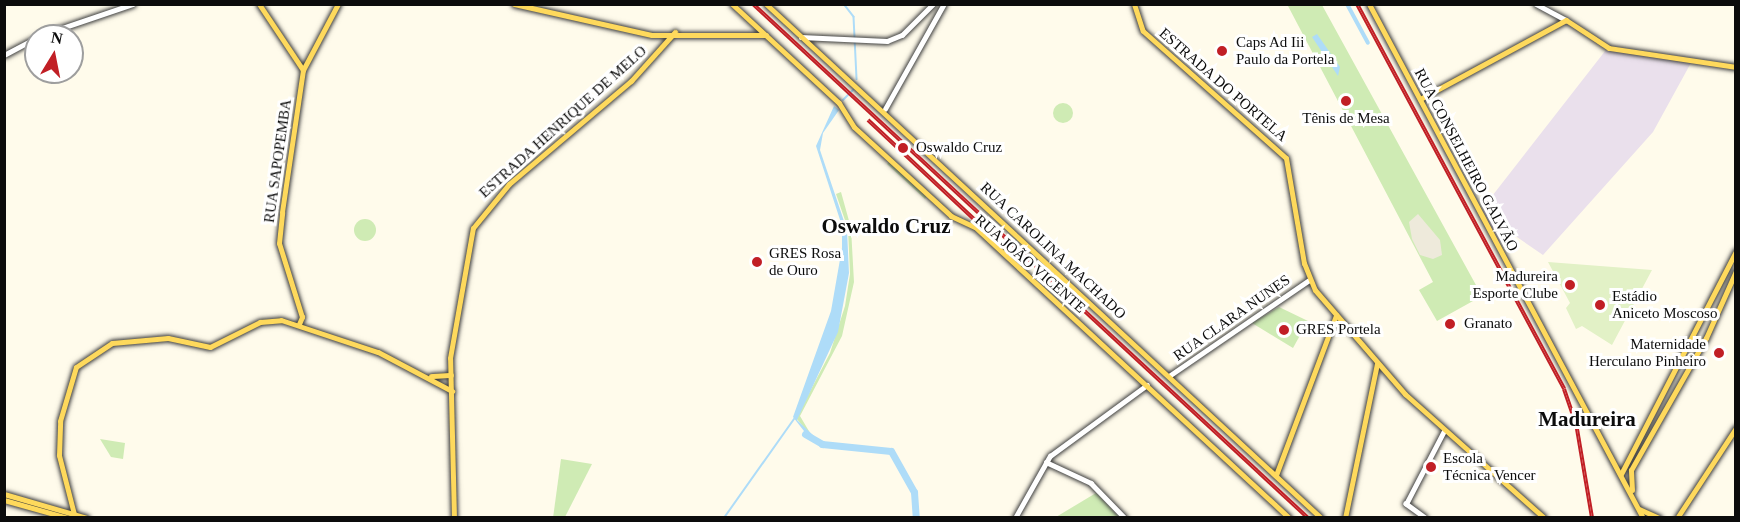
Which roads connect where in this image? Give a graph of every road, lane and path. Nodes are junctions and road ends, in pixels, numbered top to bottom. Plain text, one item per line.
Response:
1 (133, 4) edge
2 (260, 4) edge
3 (338, 4) edge
4 (514, 4) edge
5 (732, 4) edge
6 (766, 4) edge
7 (933, 4) edge
8 (944, 4) edge
9 (1134, 4) edge
10 (1369, 4) edge
11 (1536, 4) edge
12 (926, 12) junction
13 (935, 20) junction
14 (1566, 20) junction
15 (75, 24) edge
16 (758, 28) junction
17 (675, 32) junction
18 (652, 35) junction
19 (744, 35) junction
20 (766, 35) junction
21 (805, 39) junction
22 (24, 44) edge
23 (660, 49) junction
24 (4, 55) edge
25 (297, 62) junction
26 (306, 64) junction
27 (1736, 67) edge
28 (303, 70) junction
29 (1420, 99) junction
30 (885, 109) junction
31 (1736, 251) edge
32 (1736, 272) edge
33 (1309, 280) junction
34 (1336, 315) junction
35 (299, 324) junction
36 (1336, 327) junction
37 (1347, 327) junction
38 (1377, 363) junction
39 (451, 375) junction
40 (429, 376) junction
41 (1168, 376) junction
42 (1147, 385) junction
43 (452, 391) junction
44 (1736, 428) edge
45 (1444, 431) junction
46 (1046, 462) junction
47 (1277, 466) junction
48 (1269, 468) junction
49 (1621, 474) junction
50 (1276, 475) junction
51 (4, 494) edge
52 (4, 500) edge
53 (1635, 501) junction
54 (1639, 509) junction
55 (69, 514) edge
56 (75, 518) edge
57 (87, 518) edge
58 (454, 518) edge
59 (1015, 518) edge
60 (1125, 518) edge
61 (1288, 518) edge
62 (1321, 518) edge
63 (1345, 518) edge
64 (1425, 518) edge
65 (1544, 518) edge
66 (1642, 518) edge
67 (1659, 518) edge
68 (1677, 518) edge

1 - 15 street
2 - 25 main road
3 - 26 main road, RUA SAPOPEMBA
4 - 18 main road
5 - 16 main road, RUA JOÃO VICENTE
6 - 21 main road, RUA CAROLINA MACHADO
7 - 12 street
8 - 13 street
9 - 33 main road, ESTRADA DO PORTELA
10 - 29 main road, RUA CONSELHEIRO GALVÃO
11 - 14 street
12 - 13 street
12 - 21 street
13 - 30 street
14 - 27 main road
14 - 29 main road
16 - 19 main road
16 - 20 main road, RUA JOÃO VICENTE
17 - 18 main road
17 - 19 main road
17 - 23 main road, ESTRADA HENRIQUE DE MELO
18 - 23 main road
19 - 20 main road
20 - 42 main road, RUA JOÃO VICENTE
21 - 30 main road, RUA CAROLINA MACHADO
22 - 24 street
23 - 39 main road, ESTRADA HENRIQUE DE MELO
25 - 26 main road
25 - 28 main road
26 - 28 main road, RUA SAPOPEMBA
28 - 35 main road, RUA SAPOPEMBA
29 - 49 main road, RUA CONSELHEIRO GALVÃO
30 - 41 main road, RUA CAROLINA MACHADO
31 - 49 main road
32 - 53 main road
33 - 34 main road, ESTRADA DO PORTELA
33 - 41 street, RUA CLARA NUNES
34 - 36 main road
34 - 37 main road, ESTRADA DO PORTELA
35 - 40 main road
35 - 55 main road
36 - 37 main road
36 - 47 main road
37 - 38 main road, ESTRADA DO PORTELA
38 - 45 main road, ESTRADA DO PORTELA
38 - 63 main road
39 - 40 main road
39 - 43 main road, ESTRADA HENRIQUE DE MELO
40 - 43 main road
41 - 48 main road, RUA CAROLINA MACHADO
42 - 46 street
42 - 61 main road, RUA JOÃO VICENTE
43 - 58 main road, ESTRADA HENRIQUE DE MELO
44 - 68 main road
45 - 64 street
45 - 65 main road, ESTRADA DO PORTELA
46 - 59 street
46 - 60 street
47 - 48 main road
47 - 50 main road
48 - 50 main road, RUA CAROLINA MACHADO
49 - 53 main road, RUA CONSELHEIRO GALVÃO
50 - 62 main road, RUA CAROLINA MACHADO
51 - 55 main road
52 - 55 main road
53 - 54 main road, RUA CONSELHEIRO GALVÃO
54 - 66 main road, RUA CONSELHEIRO GALVÃO
54 - 67 main road
55 - 56 main road
55 - 57 main road

